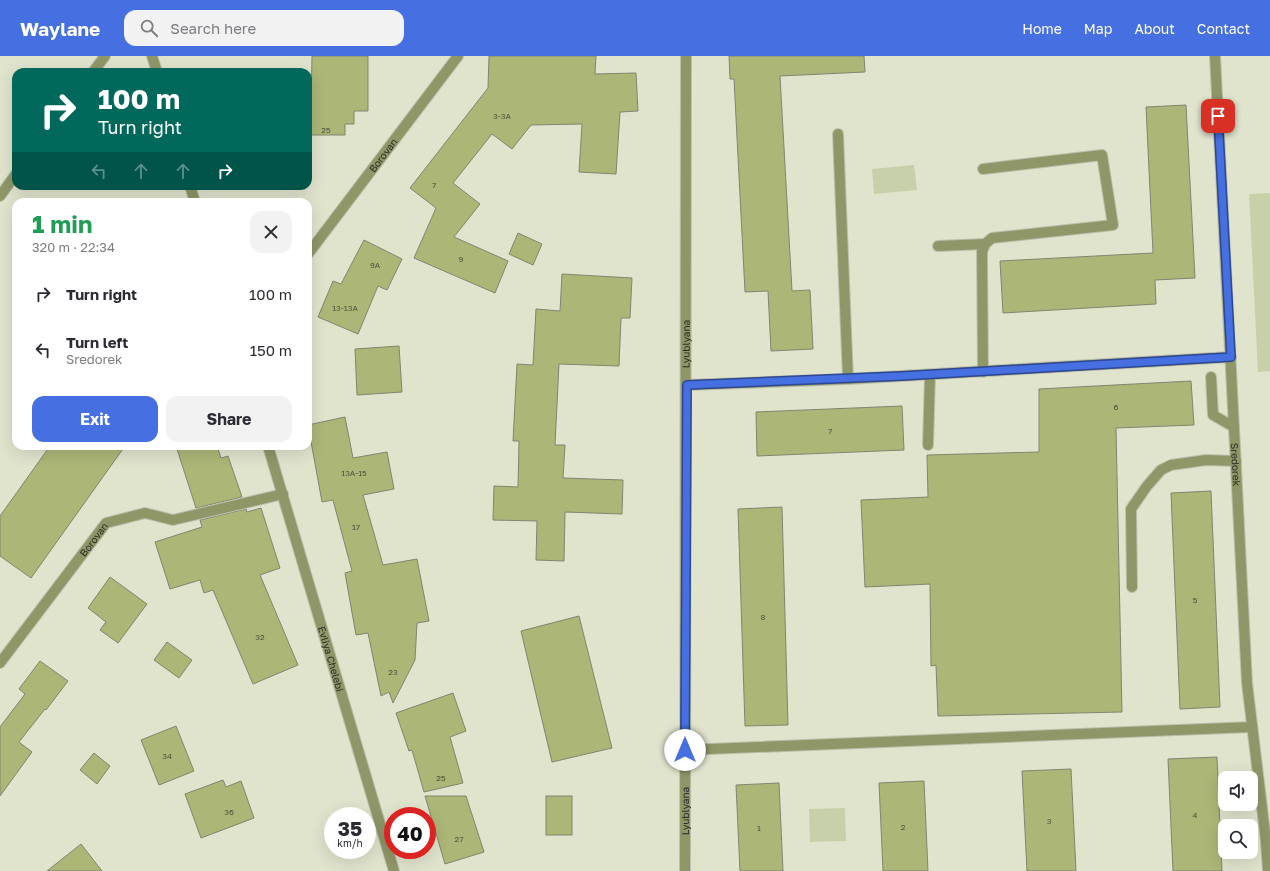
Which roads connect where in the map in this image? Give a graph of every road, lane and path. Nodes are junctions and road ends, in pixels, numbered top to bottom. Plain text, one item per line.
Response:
1 (105, 56) edge
2 (152, 56) edge
3 (458, 56) edge
4 (686, 56) edge
5 (1215, 56) edge
6 (96, 68) edge
7 (156, 68) edge
8 (838, 134) dead end
9 (983, 169) dead end
10 (12, 180) edge
11 (0, 196) edge
12 (985, 244) junction
13 (938, 246) dead end
14 (312, 249) edge
15 (1231, 357) junction
16 (983, 372) junction
17 (930, 375) junction
18 (1211, 377) dead end
19 (848, 379) junction
20 (687, 385) junction
21 (1234, 427) junction
22 (928, 445) dead end
23 (269, 450) edge
24 (1236, 461) junction
25 (282, 494) junction
26 (1132, 587) dead end
27 (0, 663) edge
28 (1252, 727) junction
29 (685, 750) junction
30 (1268, 840) edge
31 (394, 871) edge
32 (685, 871) edge
33 (1268, 871) edge

1 - 6 street
2 - 7 street
3 - 14 street, Borovan
4 - 20 street, Lyublyana
5 - 15 street, Sredorek
8 - 19 street
9 - 12 street
10 - 11 street
12 - 13 street
12 - 16 street
15 - 16 street
15 - 21 street, Sredorek
16 - 17 street
17 - 19 street
17 - 22 street
18 - 21 street
19 - 20 street
20 - 29 street, Lyublyana
21 - 24 street, Sredorek
23 - 25 street, Evliya Chelebi
24 - 26 street
24 - 28 street, Sredorek
25 - 27 street, Borovan
25 - 31 street, Evliya Chelebi
28 - 29 street
28 - 30 street, Sredorek
29 - 32 street, Lyublyana
30 - 33 street, Sredorek

